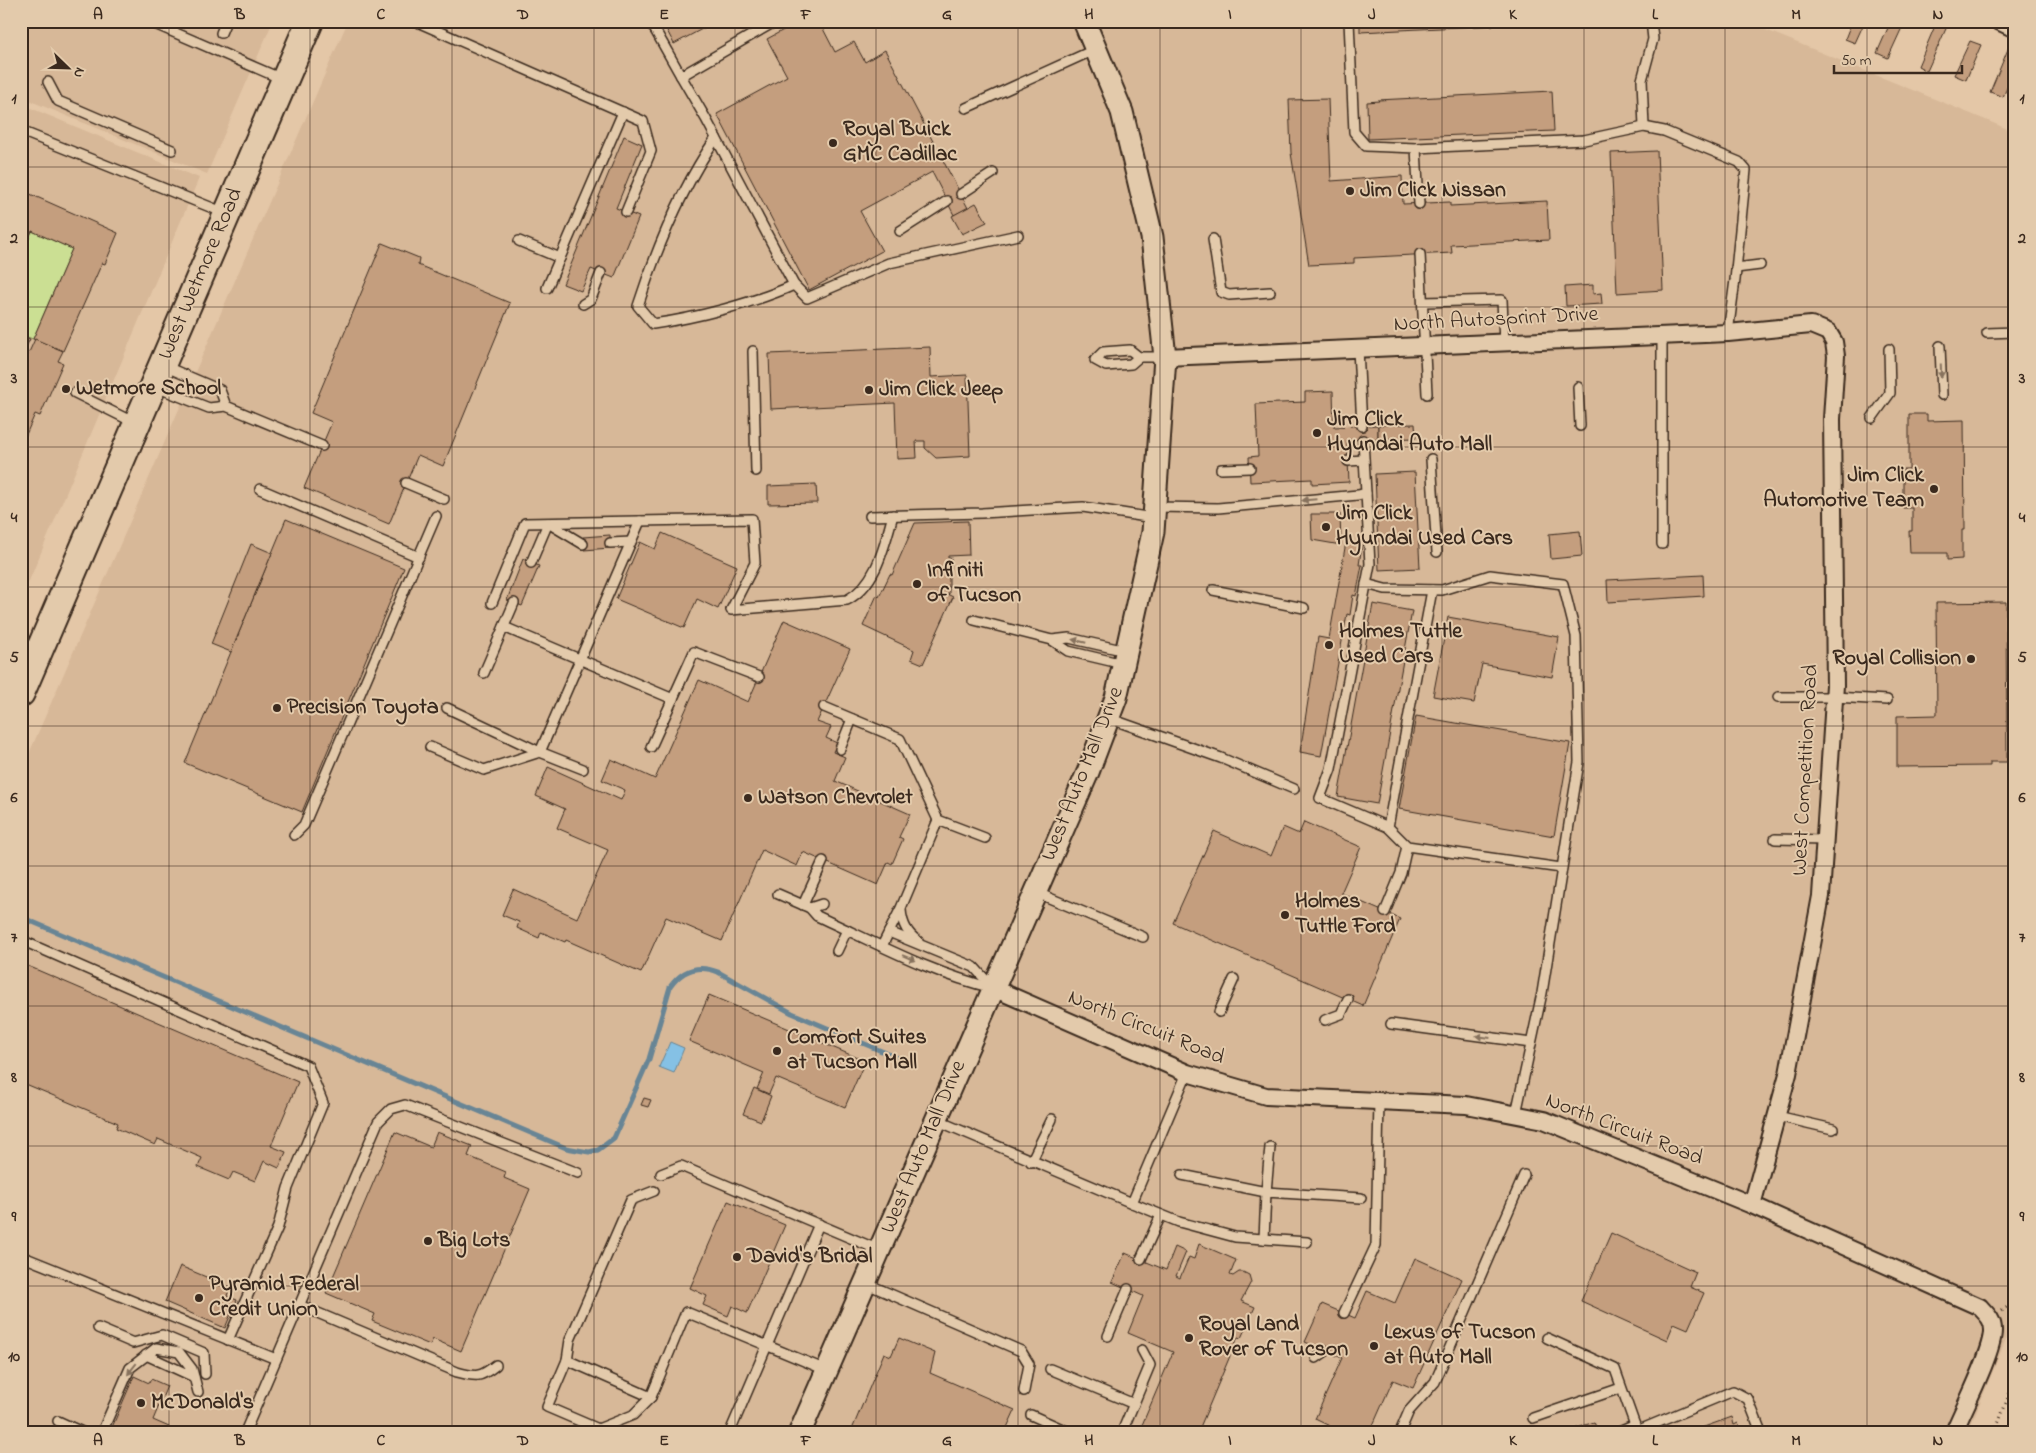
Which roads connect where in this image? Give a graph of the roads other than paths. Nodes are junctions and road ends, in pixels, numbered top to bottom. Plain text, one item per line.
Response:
1 (148, 21) edge
2 (226, 21) edge
3 (310, 21) edge
4 (415, 21) edge
5 (650, 21) edge
6 (776, 21) edge
7 (1084, 21) edge
8 (1349, 21) edge
9 (1650, 21) edge
10 (1998, 21) edge
11 (2015, 28) edge
12 (221, 33) dead end
13 (1096, 49) junction
14 (681, 76) junction
15 (285, 80) junction
16 (48, 82) dead end
17 (966, 108) dead end
18 (623, 112) junction
19 (1644, 127) junction
20 (21, 131) edge
21 (716, 138) junction
22 (1416, 148) junction
23 (172, 150) dead end
24 (993, 173) dead end
25 (961, 194) dead end
26 (947, 201) dead end
27 (1418, 204) dead end
28 (626, 212) dead end
29 (227, 214) junction
30 (900, 231) dead end
31 (1018, 235) dead end
32 (1212, 239) dead end
33 (519, 241) dead end
34 (1420, 254) dead end
35 (560, 258) junction
36 (1760, 265) dead end
37 (1736, 268) junction
38 (601, 273) dead end
39 (794, 286) junction
40 (547, 288) dead end
41 (1270, 292) dead end
42 (1422, 302) junction
43 (583, 304) dead end
44 (1828, 332) joint
45 (2015, 332) edge
46 (1728, 333) junction
47 (1988, 333) dead end
48 (1662, 335) junction
49 (1504, 342) junction
50 (1424, 346) junction
51 (1940, 346) dead end
52 (1358, 349) junction
53 (1889, 349) dead end
54 (753, 351) dead end
55 (1139, 357) dead end
56 (1165, 357) junction
57 (158, 376) junction
58 (1578, 387) dead end
59 (75, 393) dead end
60 (1427, 394) dead end
61 (1942, 395) dead end
62 (226, 406) junction
63 (1872, 418) dead end
64 (137, 424) junction
65 (1362, 426) dead end
66 (1580, 426) dead end
67 (1363, 440) dead end
68 (322, 446) dead end
69 (1431, 459) dead end
70 (1364, 460) junction
71 (1348, 461) dead end
72 (1250, 468) dead end
73 (1222, 469) dead end
74 (756, 472) dead end
75 (406, 483) dead end
76 (260, 490) dead end
77 (1362, 494) junction
78 (444, 499) dead end
79 (1154, 513) junction
80 (893, 515) junction
81 (436, 516) dead end
82 (870, 516) dead end
83 (640, 521) junction
84 (548, 523) junction
85 (631, 542) junction
86 (610, 543) dead end
87 (583, 544) dead end
88 (1662, 544) dead end
89 (1437, 552) dead end
90 (419, 557) junction
91 (531, 563) dead end
92 (1366, 584) junction
93 (1213, 590) dead end
94 (1432, 590) junction
95 (492, 603) dead end
96 (514, 603) dead end
97 (1304, 608) dead end
98 (974, 620) dead end
99 (504, 627) junction
100 (1052, 640) junction
101 (1125, 658) junction
102 (580, 660) junction
103 (484, 674) dead end
104 (759, 677) dead end
105 (21, 693) edge
106 (1778, 697) dead end
107 (1834, 697) junction
108 (673, 699) junction
109 (1887, 700) dead end
110 (824, 707) dead end
111 (447, 708) dead end
112 (1108, 718) junction
113 (852, 719) junction
114 (430, 747) dead end
115 (651, 747) dead end
116 (840, 749) dead end
117 (540, 752) junction
118 (583, 769) dead end
119 (1294, 789) dead end
120 (938, 820) junction
121 (1388, 827) junction
122 (294, 835) dead end
123 (985, 838) dead end
124 (1775, 839) dead end
125 (1825, 840) junction
126 (1408, 846) junction
127 (823, 861) dead end
128 (1561, 868) junction
129 (1035, 892) junction
130 (778, 894) dead end
131 (822, 904) dead end
132 (807, 906) junction
133 (901, 908) junction
134 (1385, 912) dead end
135 (846, 930) junction
136 (889, 932) junction
137 (1143, 937) dead end
138 (21, 940) edge
139 (882, 946) junction
140 (930, 949) junction
141 (837, 951) dead end
142 (1234, 978) dead end
143 (993, 988) junction
144 (1348, 999) dead end
145 (1219, 1012) dead end
146 (1325, 1020) dead end
147 (1391, 1024) dead end
148 (1531, 1043) junction
149 (1187, 1073) junction
150 (1380, 1101) junction
151 (1516, 1114) junction
152 (1777, 1116) junction
153 (1052, 1119) dead end
154 (935, 1120) junction
155 (1832, 1129) dead end
156 (1270, 1147) dead end
157 (1032, 1162) junction
158 (578, 1173) dead end
159 (661, 1174) dead end
160 (1182, 1175) dead end
161 (1524, 1175) dead end
162 (654, 1190) dead end
163 (1266, 1192) junction
164 (1361, 1198) dead end
165 (1132, 1203) junction
166 (1752, 1206) junction
167 (1161, 1215) junction
168 (819, 1224) junction
169 (1264, 1239) junction
170 (1307, 1242) dead end
171 (879, 1250) junction
172 (21, 1256) edge
173 (1141, 1260) dead end
174 (865, 1283) junction
175 (1128, 1289) dead end
176 (299, 1305) junction
177 (1344, 1313) dead end
178 (98, 1328) dead end
179 (1108, 1336) dead end
180 (1547, 1338) dead end
181 (228, 1340) junction
182 (767, 1345) junction
183 (1142, 1350) dead end
184 (1326, 1351) dead end
185 (146, 1355) junction
186 (1316, 1358) dead end
187 (276, 1360) junction
188 (567, 1360) junction
189 (496, 1365) dead end
190 (1050, 1369) dead end
191 (827, 1370) junction
192 (205, 1374) dead end
193 (194, 1376) junction
194 (1621, 1388) junction
195 (1024, 1391) dead end
196 (198, 1392) dead end
197 (651, 1397) junction
198 (1134, 1404) junction
199 (1031, 1415) dead end
200 (1533, 1418) dead end
201 (58, 1421) dead end
202 (1635, 1425) junction
203 (600, 1431) edge
204 (82, 1432) edge
205 (102, 1432) edge
206 (245, 1432) edge
207 (730, 1432) edge
208 (800, 1432) edge
209 (1069, 1432) edge
210 (1122, 1432) edge
211 (1400, 1432) edge
212 (1619, 1432) edge
213 (1761, 1432) edge
214 (1954, 1432) edge

1 - 15 lane
2 - 12 lane
3 - 15 main road, West Wetmore Road
4 - 18 lane
5 - 14 lane
6 - 14 lane
7 - 13 street, West Auto Mall Drive
8 - 22 lane
9 - 19 lane
10 - 11 street
13 - 17 lane
13 - 56 street, West Auto Mall Drive
14 - 21 lane
15 - 29 main road, West Wetmore Road
16 - 23 lane
18 - 28 lane
18 - 35 lane
19 - 22 lane
19 - 37 lane
20 - 29 lane
21 - 39 lane
21 - 39 lane
22 - 27 lane
24 - 25 lane
26 - 30 lane
29 - 57 main road, West Wetmore Road
31 - 39 lane
32 - 41 lane
33 - 35 lane
34 - 42 lane
35 - 40 lane
36 - 37 lane
37 - 46 lane
38 - 43 lane
42 - 49 lane
42 - 50 lane
44 - 46 street, North Autosprint Drive
44 - 107 street, West Competition Road
45 - 47 lane
46 - 48 street, North Autosprint Drive
48 - 49 street, North Autosprint Drive
48 - 88 lane
49 - 50 street, North Autosprint Drive
50 - 52 street, North Autosprint Drive
50 - 60 lane
51 -> 61 lane
52 - 56 street, North Autosprint Drive
52 - 65 lane
53 - 63 lane
54 - 74 lane
55 - 56 lane
56 - 79 street, West Auto Mall Drive
57 - 62 lane
57 - 62 lane
57 - 64 main road, West Wetmore Road
58 - 66 lane
59 - 64 lane
62 - 68 lane
64 - 105 main road, West Wetmore Road
67 - 70 lane
69 - 89 lane
70 - 71 lane
70 - 77 lane
72 - 73 lane
75 - 78 lane
76 - 90 lane
77 -> 79 lane
77 - 92 lane
79 - 80 lane
79 - 101 street, West Auto Mall Drive
80 - 82 lane
80 - 83 lane
81 - 90 lane
83 - 84 lane
83 - 85 lane
84 - 87 lane
84 - 91 lane
84 - 95 lane
85 - 86 lane
85 - 102 lane
90 - 122 lane
92 - 94 lane
92 - 121 lane
93 - 97 lane
94 - 121 lane
94 - 128 lane
96 - 99 lane
98 - 100 lane
99 - 102 lane
99 - 103 lane
101 -> 100 lane
100 - 101 lane
101 - 112 street, West Auto Mall Drive
102 - 108 lane
102 - 117 lane
104 - 108 lane
106 - 107 lane
107 - 109 lane
107 - 125 street, West Competition Road
108 - 115 lane
110 - 113 lane
111 - 117 lane
112 - 119 lane
112 - 129 street, West Auto Mall Drive
113 - 116 lane
113 - 120 lane
114 - 117 lane
117 - 118 lane
120 - 123 lane
120 - 133 lane
121 - 126 lane
124 - 125 lane
125 - 152 street, West Competition Road
126 - 128 lane
126 - 134 lane
127 - 132 lane
128 - 148 lane
129 - 137 lane
129 - 143 street, West Auto Mall Drive
130 - 132 lane
131 - 132 lane
132 - 135 lane
133 - 136 lane
133 - 140 lane
135 - 139 lane
135 - 141 lane
136 - 139 lane
136 - 140 lane
138 - 181 lane
139 -> 143 lane
140 - 143 lane
142 - 145 lane
143 - 149 street, North Circuit Road
143 - 154 street, West Auto Mall Drive
144 - 146 lane
148 -> 147 lane
148 - 151 lane
149 - 150 street, North Circuit Road
149 - 165 lane
150 - 151 street, North Circuit Road
150 - 177 lane
151 - 166 street, North Circuit Road
152 - 155 lane
152 - 166 street, West Competition Road
153 - 157 lane
154 - 157 lane
154 - 171 street, West Auto Mall Drive
156 - 163 lane
157 - 165 lane
158 - 176 lane
159 - 168 lane
160 - 163 lane
161 - 211 lane
162 - 188 lane
163 - 164 lane
163 - 169 lane
165 - 167 lane
166 - 214 street, North Circuit Road
167 - 169 lane
167 - 173 lane
168 - 171 lane
168 - 182 lane
169 - 170 lane
171 - 174 street, West Auto Mall Drive
172 - 181 lane
174 - 191 street, West Auto Mall Drive
174 - 195 lane
175 - 179 lane
176 - 187 lane
176 - 189 lane
178 - 192 lane
180 - 194 lane
181 - 187 lane
182 - 191 lane
182 - 197 lane
182 - 207 lane
183 - 198 lane
184 - 186 lane
185 - 193 lane
185 - 193 lane
185 -> 205 lane
187 - 206 lane
188 - 197 lane
188 - 203 lane
190 - 198 lane
191 - 208 street, West Auto Mall Drive
193 - 196 lane
194 - 200 lane
194 - 202 lane
197 - 203 lane
198 - 210 lane
199 - 209 lane
201 - 204 lane
202 - 212 lane
202 - 213 lane

